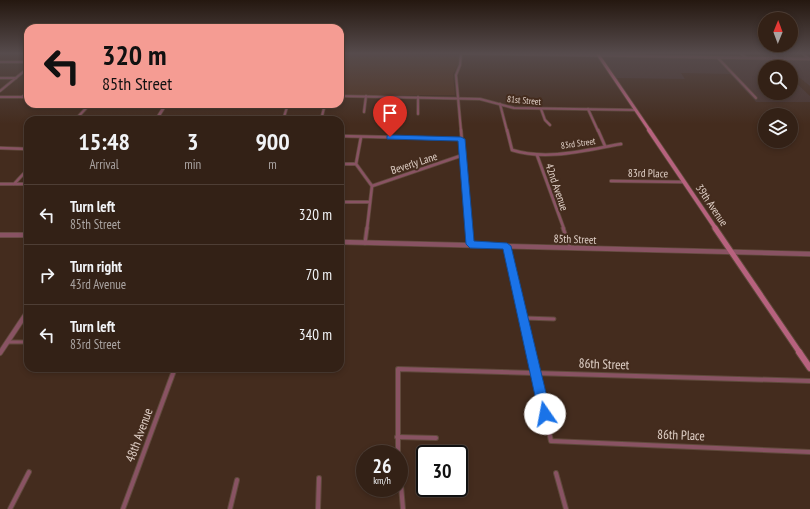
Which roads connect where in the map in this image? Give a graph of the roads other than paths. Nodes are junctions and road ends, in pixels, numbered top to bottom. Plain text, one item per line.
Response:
1 (456, 77) edge
2 (612, 77) edge
3 (735, 77) edge
4 (0, 78) edge
5 (16, 78) joint
6 (0, 91) edge
7 (344, 96) edge
8 (366, 96) junction
9 (0, 97) edge
10 (22, 97) edge
11 (418, 97) junction
12 (457, 98) junction
13 (756, 98) dead end
14 (500, 104) junction
15 (86, 108) edge
16 (541, 109) junction
17 (588, 109) junction
18 (635, 110) junction
19 (364, 112) dead end
20 (418, 114) dead end
21 (78, 116) edge
22 (550, 125) dead end
23 (344, 136) edge
24 (361, 137) junction
25 (461, 139) junction
26 (621, 144) dead end
27 (605, 146) junction
28 (0, 148) edge
29 (24, 149) edge
30 (462, 155) junction
31 (537, 155) junction
32 (344, 164) edge
33 (356, 164) junction
34 (24, 173) edge
35 (611, 181) dead end
36 (684, 182) junction
37 (0, 184) edge
38 (14, 184) junction
39 (24, 184) edge
40 (372, 186) junction
41 (344, 202) edge
42 (370, 202) junction
43 (0, 235) edge
44 (24, 235) edge
45 (344, 242) edge
46 (365, 243) junction
47 (470, 244) junction
48 (507, 246) junction
49 (570, 248) junction
50 (731, 252) junction
51 (810, 254) edge
52 (24, 317) edge
53 (524, 318) junction
54 (554, 319) dead end
55 (7, 342) junction
56 (24, 342) edge
57 (0, 353) edge
58 (810, 368) edge
59 (174, 372) edge
60 (537, 372) junction
61 (810, 381) edge
62 (397, 437) junction
63 (436, 438) dead end
64 (397, 445) edge
65 (810, 452) edge
66 (29, 472) dead end
67 (556, 473) dead end
68 (319, 478) dead end
69 (237, 480) dead end
70 (402, 497) edge
71 (10, 509) edge
72 (123, 509) edge
73 (230, 509) edge
74 (318, 509) edge
75 (403, 509) edge
76 (566, 509) edge

1 - 12 street
2 - 18 main road, 39th Avenue
3 - 13 street
4 - 5 street
5 - 6 street
7 - 8 street, 81st Street
8 - 11 street, 81st Street
8 - 19 street
9 - 10 street
11 - 12 street, 81st Street
11 - 20 street
12 - 14 street, 81st Street
12 - 25 street
14 - 16 street, 81st Street
14 - 31 street, 42nd Avenue
15 - 21 street
16 - 17 street, 81st Street
16 - 22 street
17 - 18 street, 81st Street
17 - 27 street
18 - 36 main road, 39th Avenue
23 - 24 street
24 - 25 street
24 - 33 street
25 - 30 street
26 - 27 street, 83rd Street
27 - 31 street, 83rd Street
28 - 29 street
30 - 40 street, Beverly Lane
30 - 47 street
31 - 49 street, 42nd Avenue
32 - 33 street
33 - 40 street
34 - 38 street
35 - 36 street, 83rd Place
36 - 50 main road, 39th Avenue
37 - 38 street
38 - 39 street
40 - 42 street
41 - 42 street
42 - 46 street
43 - 44 street
45 - 46 street, 85th Street
46 - 47 street, 85th Street
47 - 48 street, 85th Street
48 - 49 street, 85th Street
48 - 53 street
49 - 50 street, 85th Street
50 - 51 street, 85th Street
50 - 58 main road, 39th Avenue
52 - 55 street
53 - 54 street
53 - 60 street
55 - 56 street
55 - 57 street
59 - 72 street, 48th Avenue
60 - 61 street, 86th Street
60 - 62 street, 86th Street
60 - 65 street, 86th Place
62 - 63 street
62 - 64 street
66 - 71 street
67 - 76 street
68 - 74 street
69 - 73 street
70 - 75 street

